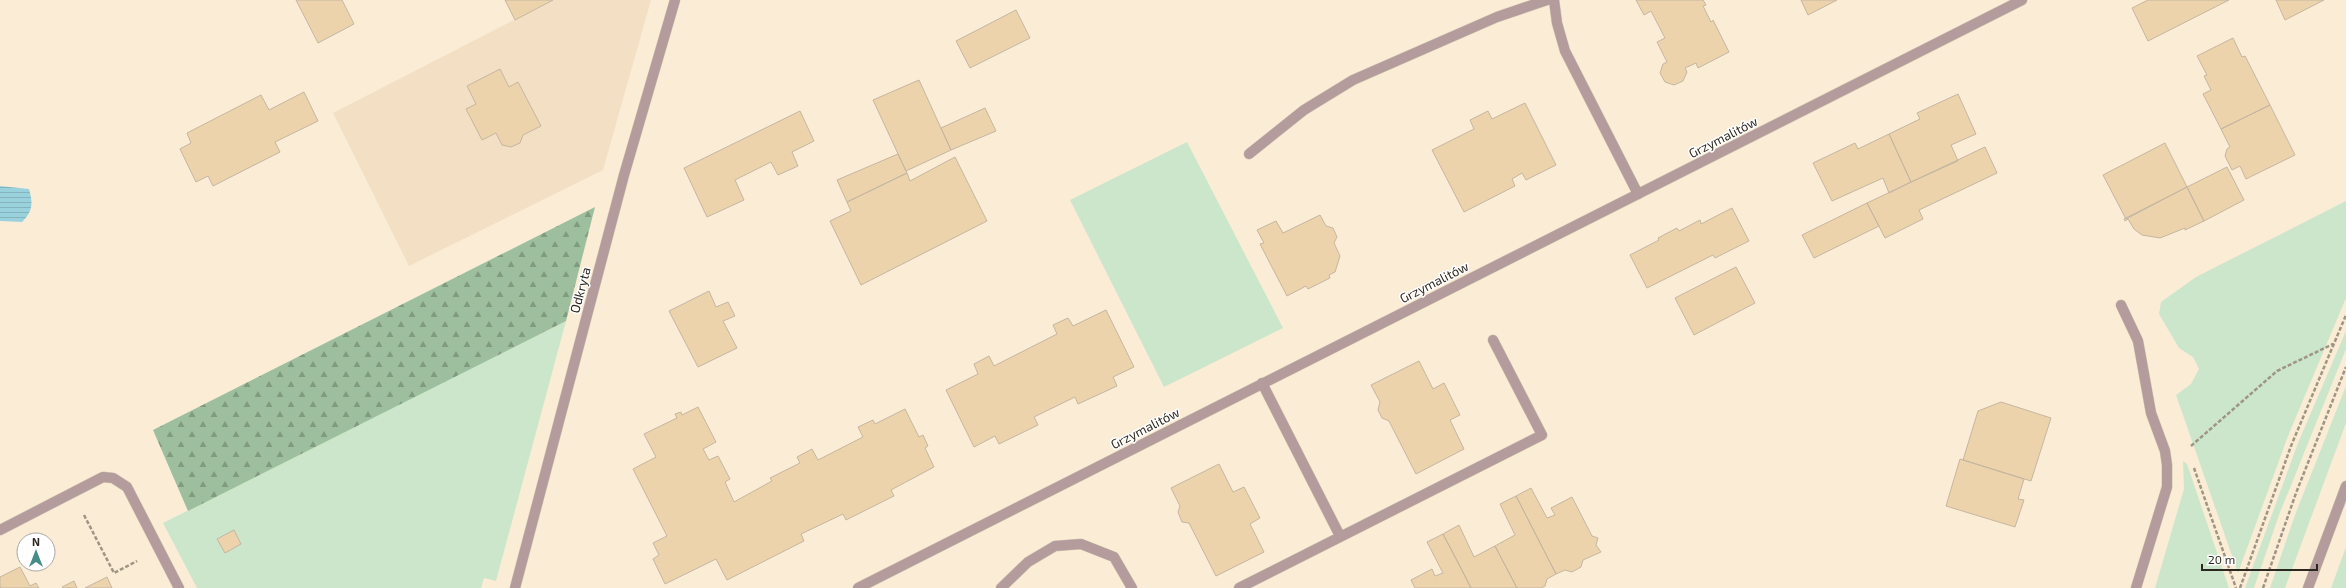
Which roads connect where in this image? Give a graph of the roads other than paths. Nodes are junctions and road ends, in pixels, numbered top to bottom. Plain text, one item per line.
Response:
1 (675, 0) edge
2 (1546, 0) edge
3 (1554, 0) edge
4 (2022, 0) edge
5 (1249, 154) dead end
6 (1638, 194) junction
7 (2121, 305) dead end
8 (1493, 340) dead end
9 (1262, 383) junction
10 (2346, 486) edge
11 (0, 530) edge
12 (1340, 536) junction
13 (179, 588) edge
14 (515, 588) edge
15 (858, 588) edge
16 (1001, 588) edge
17 (1132, 588) edge
18 (1239, 588) edge
19 (2136, 588) edge
20 (2308, 588) edge

1 - 14 street, Odkryta
2 - 5 street
3 - 6 street
4 - 6 street, Grzymalitów
6 - 9 street, Grzymalitów
7 - 19 street
8 - 12 street
9 - 12 street
9 - 15 street, Grzymalitów
10 - 20 street
11 - 13 street
12 - 18 street
16 - 17 street

